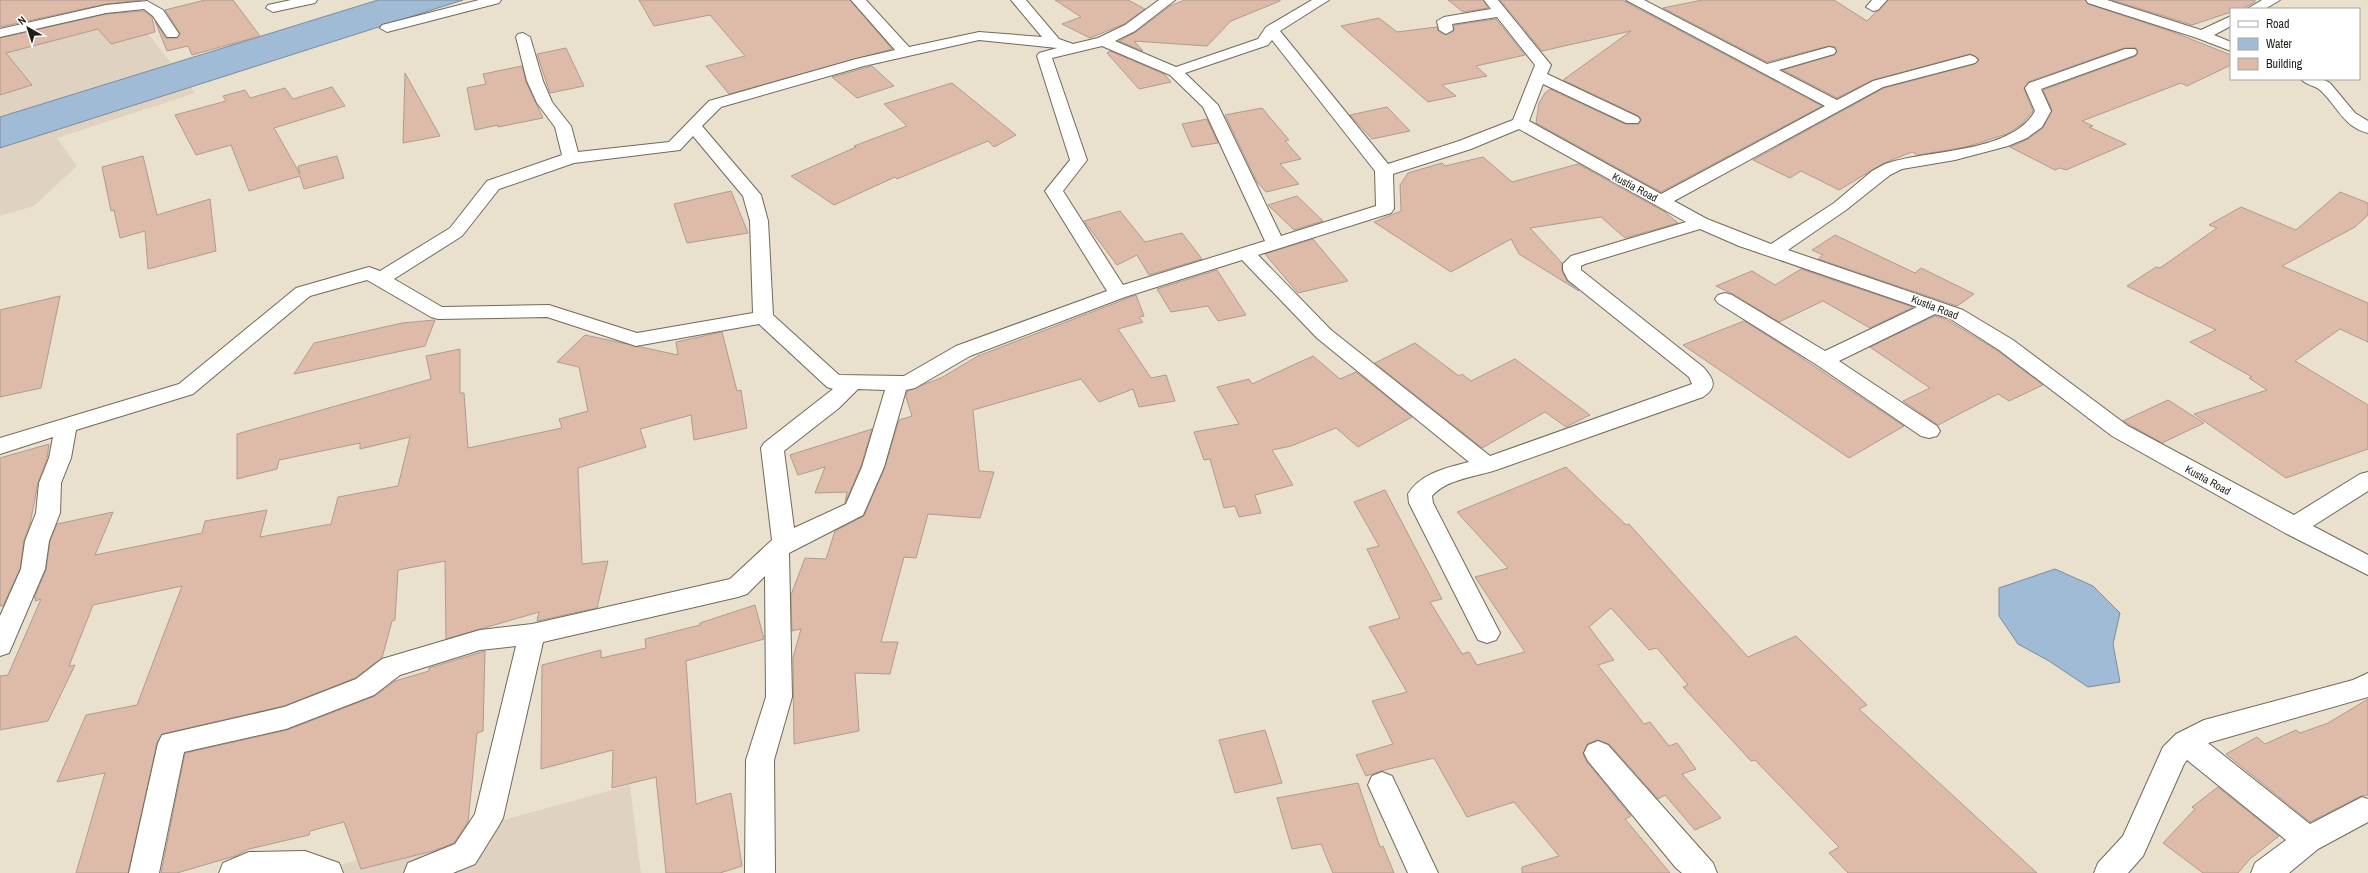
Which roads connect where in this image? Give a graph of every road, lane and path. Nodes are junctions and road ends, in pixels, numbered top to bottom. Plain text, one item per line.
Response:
1 (310, 0) edge
2 (494, 0) edge
3 (858, 0) edge
4 (1018, 0) edge
5 (1322, 0) edge
6 (1633, 0) edge
7 (2093, 0) edge
8 (2273, 0) edge
9 (1164, 1) edge
10 (1497, 4) edge
11 (273, 8) dead end
12 (2256, 8) edge
13 (2230, 20) edge
14 (387, 28) dead end
15 (1271, 30) junction
16 (1446, 30) dead end
17 (0, 33) edge
18 (172, 34) dead end
19 (2202, 34) junction
20 (523, 37) dead end
21 (1102, 41) junction
22 (1054, 42) junction
23 (2230, 47) edge
24 (1072, 49) junction
25 (1829, 51) dead end
26 (905, 52) junction
27 (2130, 52) dead end
28 (1970, 60) dead end
29 (1766, 69) junction
30 (1175, 72) junction
31 (1538, 76) junction
32 (2311, 80) edge
33 (1836, 106) junction
34 (1632, 120) dead end
35 (1520, 123) junction
36 (693, 126) junction
37 (2368, 128) edge
38 (571, 158) junction
39 (1384, 171) junction
40 (1661, 201) junction
41 (1702, 223) junction
42 (1276, 244) junction
43 (1774, 251) junction
44 (1246, 254) junction
45 (379, 280) junction
46 (1118, 293) junction
47 (1725, 299) dead end
48 (1936, 306) junction
49 (763, 317) junction
50 (1824, 360) junction
51 (853, 382) junction
52 (897, 383) junction
53 (66, 426) junction
54 (1929, 431) dead end
55 (0, 446) edge
56 (1488, 465) junction
57 (2368, 480) edge
58 (2293, 527) junction
59 (780, 546) junction
60 (2368, 566) edge
61 (1488, 633) dead end
62 (532, 634) junction
63 (0, 646) edge
64 (2368, 684) edge
65 (2186, 742) junction
66 (1598, 753) dead end
67 (1382, 785) dead end
68 (2362, 810) dead end
69 (2308, 840) junction
70 (144, 873) edge
71 (234, 873) edge
72 (328, 873) edge
73 (419, 873) edge
74 (760, 873) edge
75 (1423, 873) edge
76 (1702, 873) edge
77 (2109, 873) edge
78 (2266, 873) edge

1 - 11 street
2 - 14 street
3 - 26 street
4 - 22 street
5 - 15 street
6 - 29 street
7 - 19 street
8 - 12 street
9 - 21 street
10 - 16 street
10 - 31 street
13 - 19 street
15 - 30 street
15 - 39 street
17 - 18 street
19 - 23 street
20 - 38 street
21 - 24 street
21 - 30 street
22 - 24 street
22 - 26 street
24 - 46 street
25 - 29 street
26 - 36 street
27 - 43 street
28 - 33 street
29 - 33 street
30 - 42 street
31 - 34 street
31 - 35 street
32 - 37 street
33 - 40 street
35 - 39 street
35 - 40 street, Kustia Road
36 - 38 street
36 - 49 street
38 - 45 street
39 - 42 street
40 - 41 street, Kustia Road
41 - 43 street, Kustia Road
41 - 56 street
42 - 44 street
43 - 48 street, Kustia Road
44 - 46 street
44 - 56 street
45 - 49 street
45 - 53 street
46 - 52 street
47 - 50 street
48 - 50 street
48 - 58 street, Kustia Road
49 - 51 street
50 - 54 street
51 - 52 street
51 - 59 street
52 - 59 street
53 - 55 street
53 - 63 street
56 - 61 street
57 - 58 street
58 - 60 street, Kustia Road
59 - 62 street
59 - 74 street
62 - 70 street
62 - 73 street
64 - 65 street
65 - 69 street
65 - 77 street
66 - 76 street
67 - 75 street
68 - 69 street
69 - 78 street
71 - 72 street

